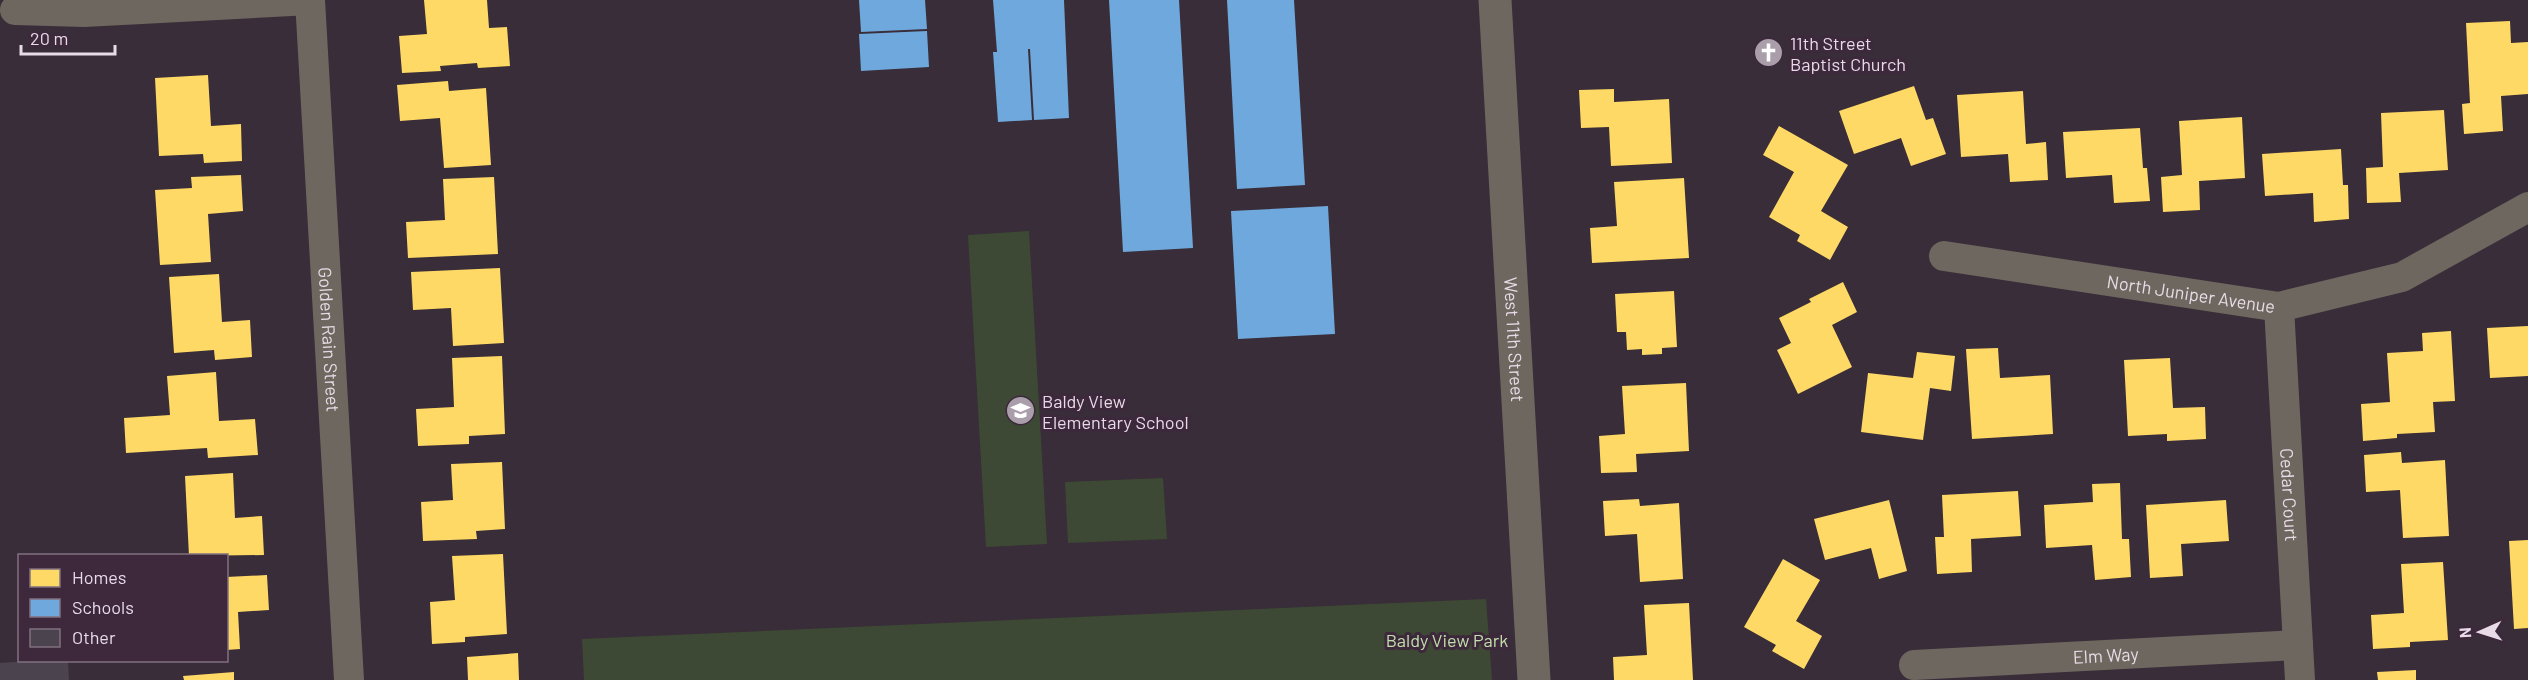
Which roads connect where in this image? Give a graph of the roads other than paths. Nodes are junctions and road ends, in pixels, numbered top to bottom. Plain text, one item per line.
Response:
1 (310, 0) edge
2 (1496, 0) edge
3 (15, 10) dead end
4 (2528, 207) edge
5 (1944, 255) dead end
6 (2279, 307) junction
7 (2298, 645) junction
8 (1914, 665) dead end
9 (350, 680) edge
10 (1534, 680) edge
11 (2300, 680) edge

1 - 3 street
1 - 9 street, Golden Rain Street
2 - 10 street, West 11th Street
4 - 6 street, North Juniper Avenue
5 - 6 street, North Juniper Avenue
6 - 7 street, Cedar Court
7 - 8 street, Elm Way
7 - 11 street, Cedar Court

